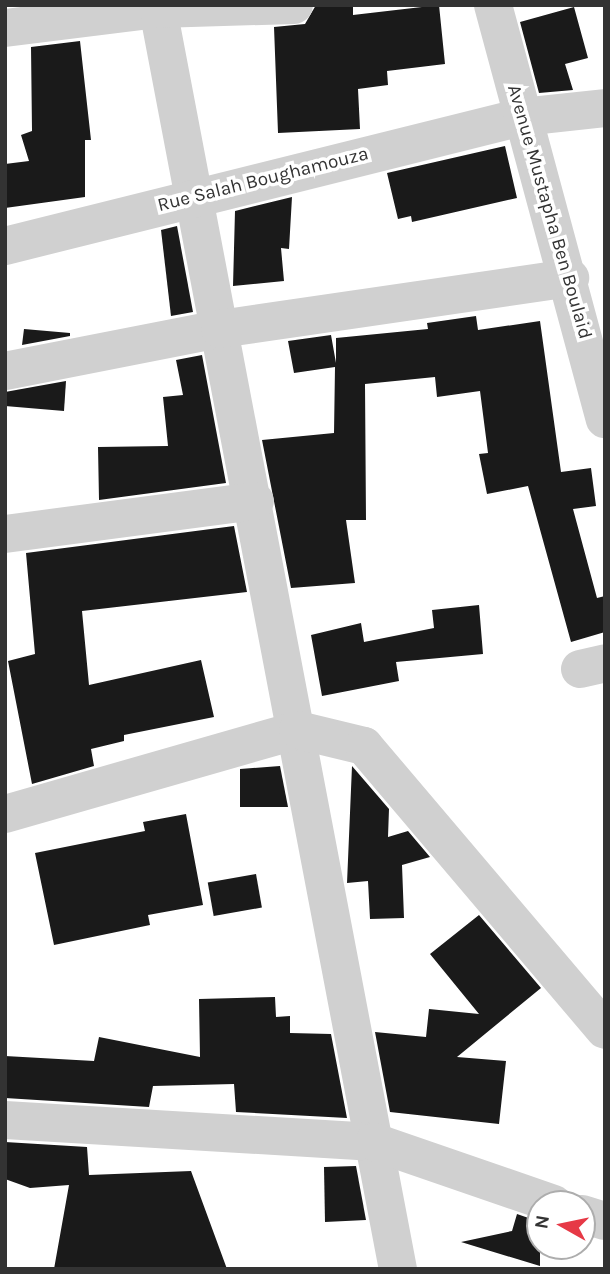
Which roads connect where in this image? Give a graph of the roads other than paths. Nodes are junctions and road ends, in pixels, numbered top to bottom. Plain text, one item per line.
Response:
1 (294, 5) edge
2 (493, 5) edge
3 (158, 9) junction
4 (5, 28) edge
5 (605, 108) edge
6 (522, 117) junction
7 (191, 197) junction
8 (5, 246) edge
9 (570, 278) junction
10 (220, 329) junction
11 (5, 372) edge
12 (605, 419) edge
13 (256, 502) junction
14 (5, 534) edge
15 (298, 730) junction
16 (5, 814) edge
17 (605, 1030) edge
18 (5, 1120) edge
19 (374, 1142) junction
20 (526, 1194) edge
21 (398, 1269) edge

1 - 3 street
2 - 6 street, Avenue Mustapha Ben Boulaid
3 - 4 street
3 - 7 street
5 - 6 street, Rue Salah Boughamouza
6 - 7 street, Rue Salah Boughamouza
6 - 9 street, Avenue Mustapha Ben Boulaid
7 - 8 street, Rue Salah Boughamouza
7 - 10 street
9 - 10 street
9 - 12 street, Avenue Mustapha Ben Boulaid
10 - 11 street
10 - 13 street
13 - 14 street
13 - 15 street
15 - 16 street
15 - 17 street
15 - 19 street
18 - 19 street
19 - 20 street
19 - 21 street

